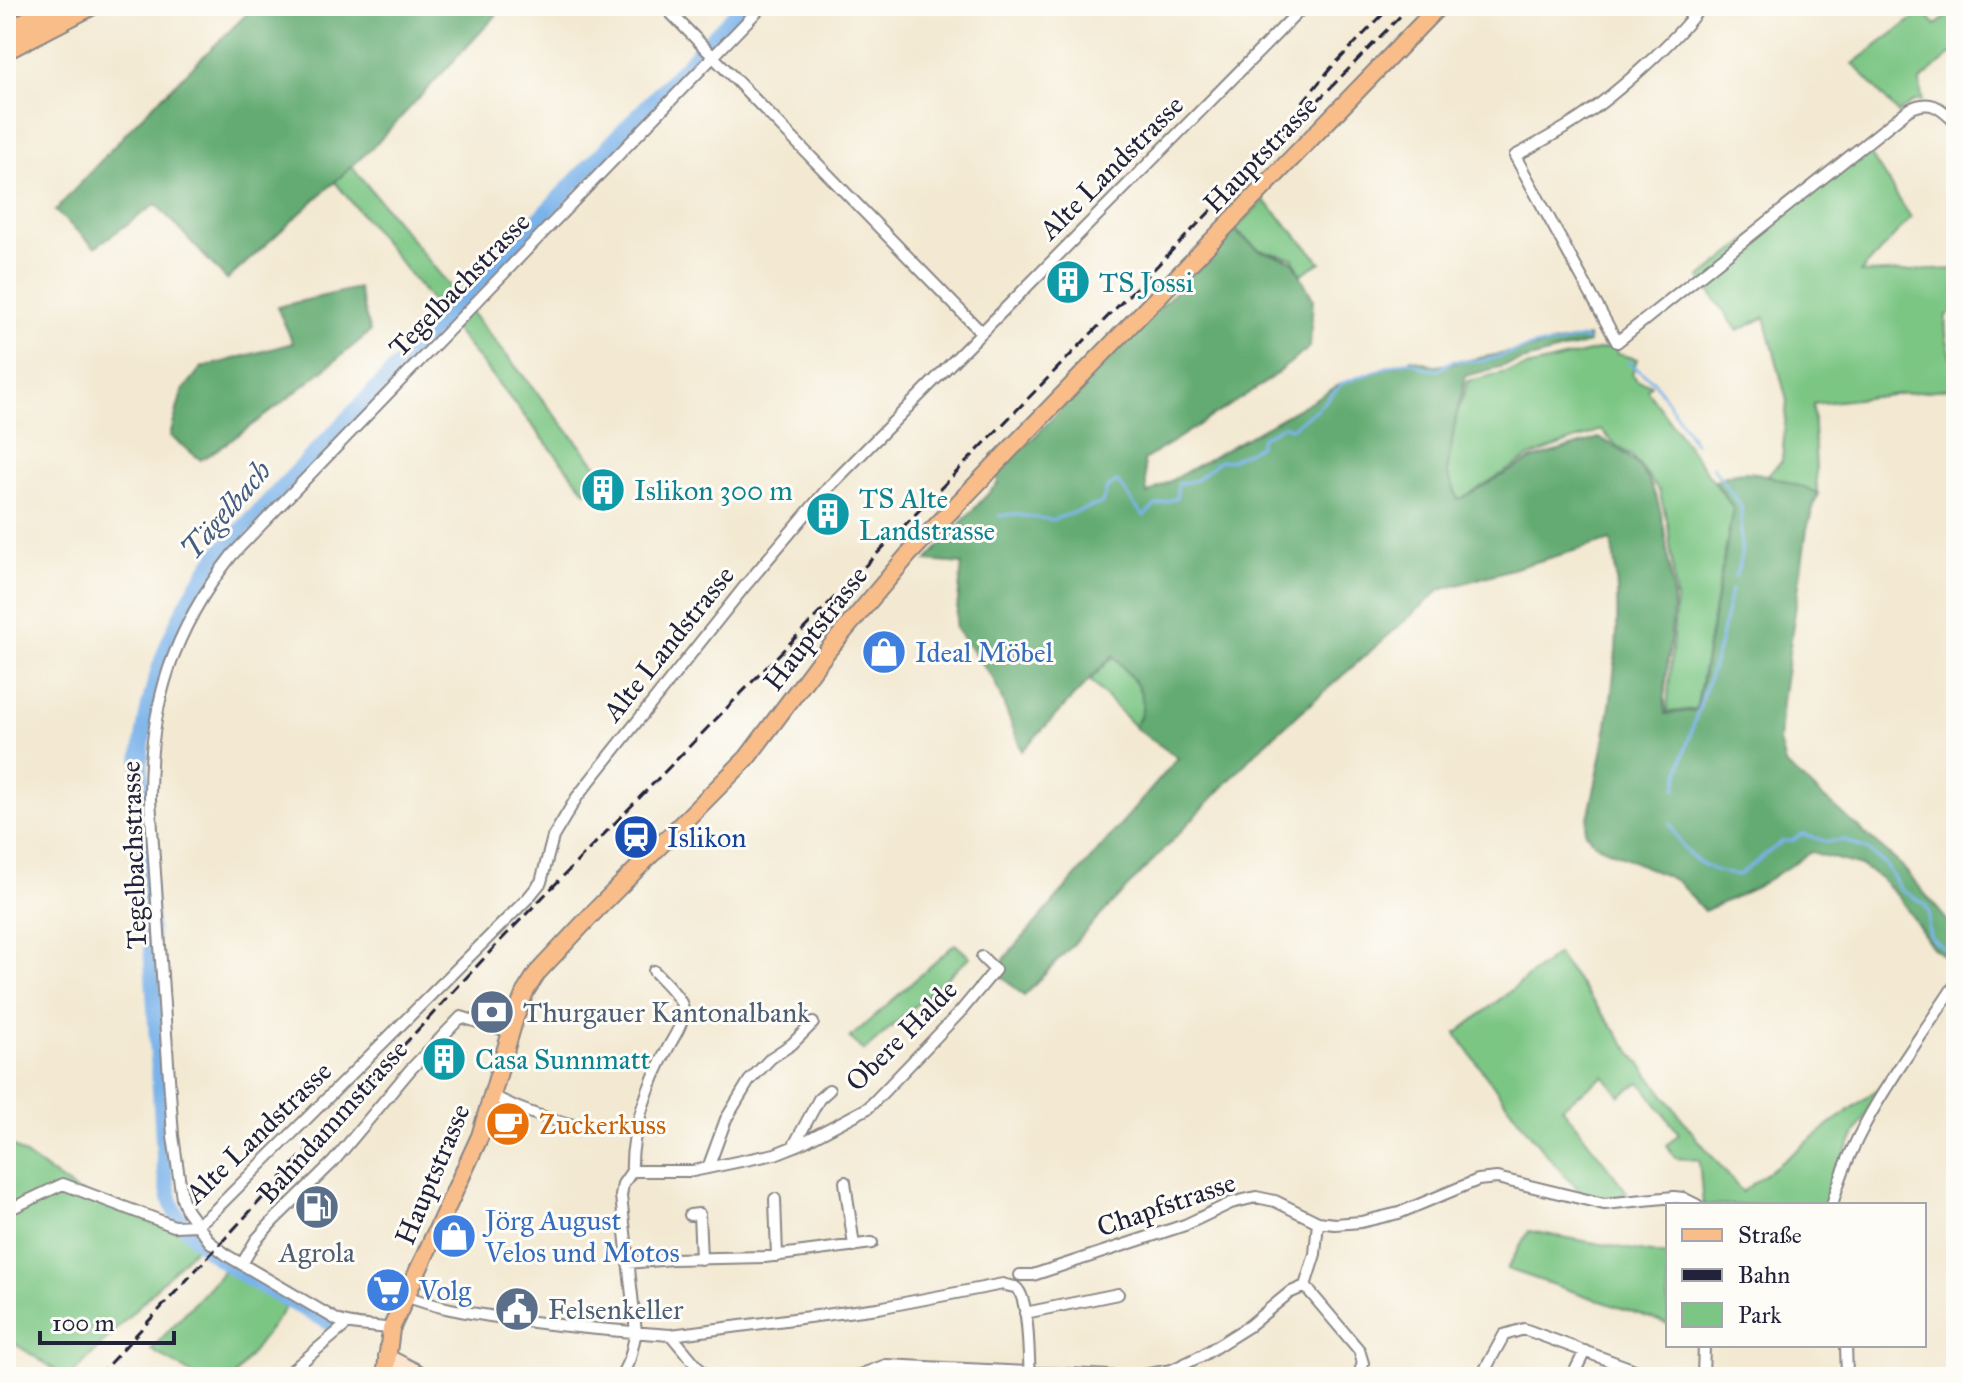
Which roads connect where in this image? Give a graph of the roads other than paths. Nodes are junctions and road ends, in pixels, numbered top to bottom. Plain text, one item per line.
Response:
1 (56, 6) edge
2 (91, 6) edge
3 (664, 6) edge
4 (762, 6) edge
5 (1304, 6) edge
6 (1439, 6) edge
7 (1701, 6) edge
8 (6, 32) edge
9 (6, 50) edge
10 (711, 53) junction
11 (1956, 123) edge
12 (981, 332) junction
13 (982, 957) dead end
14 (654, 971) dead end
15 (1956, 983) edge
16 (813, 1023) dead end
17 (511, 1032) junction
18 (829, 1090) dead end
19 (493, 1096) junction
20 (583, 1127) dead end
21 (793, 1147) junction
22 (708, 1168) junction
23 (632, 1171) junction
24 (845, 1182) dead end
25 (775, 1199) dead end
26 (1693, 1203) edge
27 (1833, 1203) edge
28 (6, 1211) edge
29 (690, 1215) dead end
30 (1318, 1222) junction
31 (189, 1226) junction
32 (872, 1243) dead end
33 (854, 1246) junction
34 (777, 1256) junction
35 (701, 1259) junction
36 (628, 1263) junction
37 (242, 1264) junction
38 (1020, 1275) dead end
39 (1305, 1286) junction
40 (1118, 1294) dead end
41 (406, 1296) junction
42 (1025, 1313) junction
43 (347, 1324) junction
44 (391, 1329) junction
45 (636, 1332) junction
46 (671, 1335) junction
47 (1704, 1347) edge
48 (1846, 1347) edge
49 (1585, 1351) junction
50 (386, 1356) junction
51 (1030, 1374) edge
52 (284, 1377) edge
53 (385, 1377) edge
54 (427, 1377) edge
55 (621, 1377) edge
56 (706, 1377) edge
57 (854, 1377) edge
58 (1358, 1377) edge
59 (1481, 1377) edge
60 (1572, 1377) edge
61 (1654, 1377) edge
62 (1703, 1377) edge
63 (1847, 1377) edge

1 - 8 highway
2 - 9 highway
3 - 10 street
4 - 10 street, Tegelbachstrasse
5 - 12 street, Alte Landstrasse
6 - 17 main road, Hauptstrasse
7 - 11 street
10 - 12 street
10 - 31 street, Tegelbachstrasse
12 - 31 street, Alte Landstrasse
13 - 21 street, Obere Halde
14 - 23 street
15 - 27 street
16 - 22 street
17 - 19 main road, Hauptstrasse
17 - 37 street, Bahndammstrasse
18 - 21 street
19 - 20 street
19 - 41 main road, Hauptstrasse
21 - 22 street, Obere Halde
22 - 23 street, Obere Halde
23 - 36 street
24 - 33 street
25 - 34 street
26 - 30 street, Chapfstrasse
28 - 31 street, Alte Landstrasse
29 - 35 street
30 - 38 street, Chapfstrasse
30 - 39 street
31 - 37 street, Tegelbachstrasse
32 - 33 street
33 - 34 street
34 - 35 street
35 - 36 street
36 - 45 street
37 - 43 street, Tegelbachstrasse
39 - 51 street
39 - 58 street
40 - 42 street
41 - 44 main road, Hauptstrasse
41 - 45 street
42 - 46 street
42 - 51 street
43 - 44 street, Tegelbachstrasse
43 - 52 street
44 - 50 main road, Hauptstrasse
45 - 46 street
45 - 55 street
46 - 56 street
47 - 62 street
48 - 63 street
49 - 59 street
49 - 60 street
49 - 61 street
50 - 53 main road, Hauptstrasse
50 - 54 street
51 - 57 street

